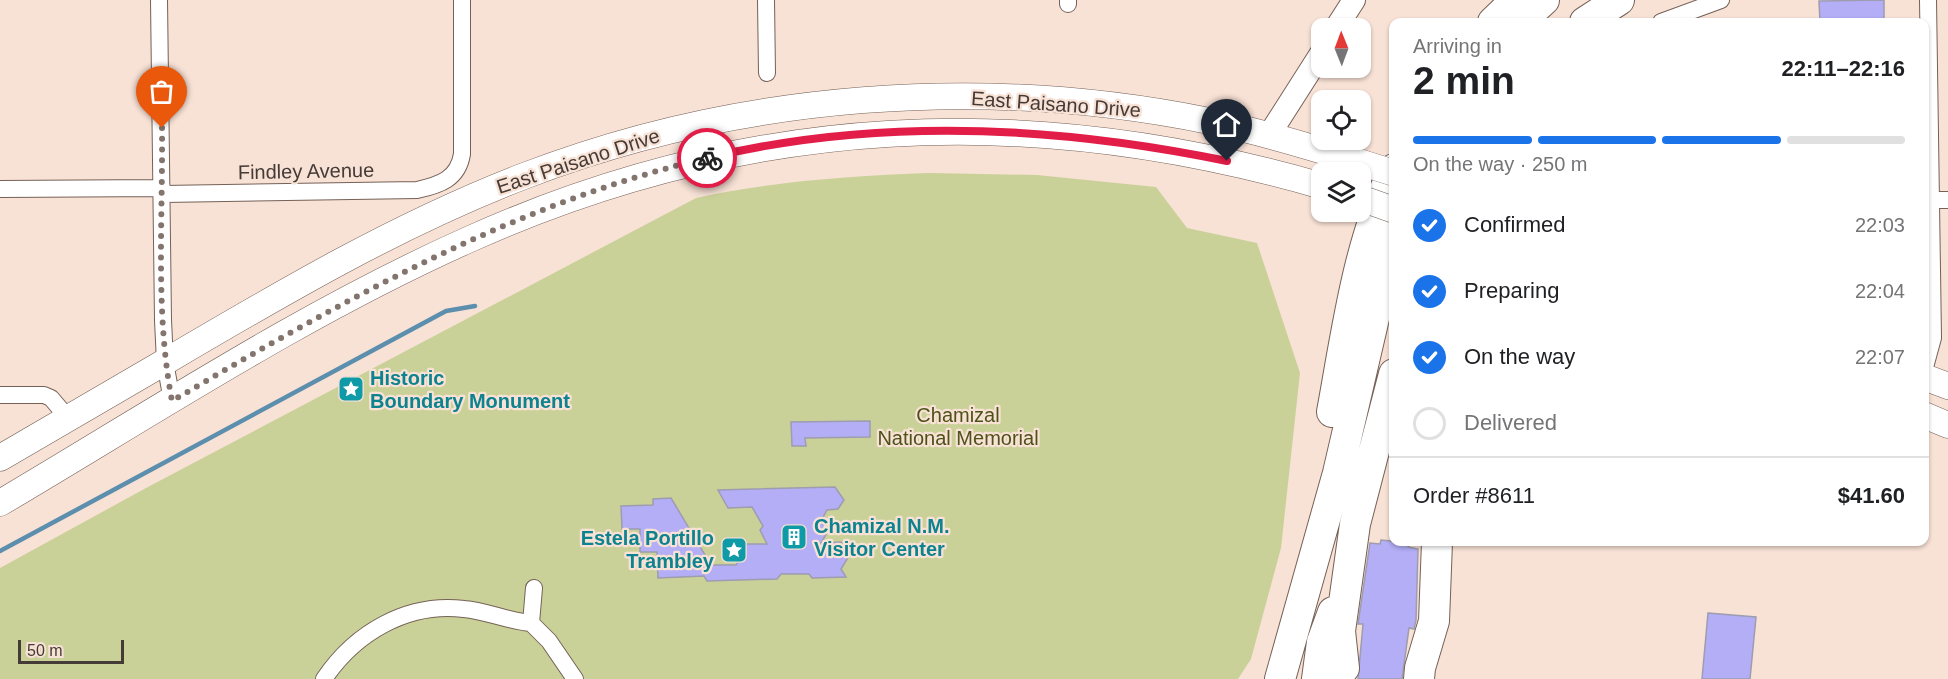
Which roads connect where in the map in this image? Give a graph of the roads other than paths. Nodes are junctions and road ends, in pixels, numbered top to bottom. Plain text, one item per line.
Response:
1 (159, 0) edge
2 (462, 0) edge
3 (766, 0) edge
4 (1354, 0) edge
5 (1516, 0) edge
6 (1544, 0) edge
7 (1619, 0) edge
8 (1721, 0) edge
9 (1928, 0) edge
10 (1342, 18) edge
11 (1497, 18) edge
12 (1524, 18) edge
13 (1591, 18) edge
14 (1672, 18) edge
15 (1928, 18) edge
16 (1311, 69) edge
17 (767, 73) dead end
18 (1269, 135) junction
19 (1186, 152) junction
20 (1389, 171) edge
21 (1389, 182) edge
22 (1311, 183) edge
23 (0, 189) edge
24 (162, 191) junction
25 (1929, 200) edge
26 (1948, 200) edge
27 (1371, 202) edge
28 (1389, 208) edge
29 (1929, 246) edge
30 (1389, 254) edge
31 (1929, 353) edge
32 (165, 362) junction
33 (1929, 379) edge
34 (1948, 386) edge
35 (1389, 392) edge
36 (0, 395) edge
37 (172, 401) junction
38 (1929, 417) edge
39 (68, 418) junction
40 (1948, 425) edge
41 (0, 458) edge
42 (0, 503) edge
43 (1437, 546) edge
44 (1313, 556) junction
45 (1347, 584) junction
46 (534, 588) dead end
47 (1302, 614) junction
48 (531, 623) junction
49 (324, 679) edge
50 (575, 679) edge
51 (1272, 679) edge
52 (1280, 679) edge
53 (1292, 679) edge
54 (1299, 679) edge
55 (1317, 679) edge
56 (1334, 679) edge
57 (1419, 679) edge

1 - 24 street
2 - 24 street, Findley Avenue
3 - 17 street
4 - 10 main road
5 - 11 highway
6 - 12 highway
7 - 13 highway
8 - 14 street
9 - 15 street
16 - 18 main road
18 - 19 main road
18 - 20 main road, East Paisano Drive, bridge
18 - 32 main road, East Paisano Drive
19 - 22 main road, East Paisano Drive
19 - 37 main road, East Paisano Drive
21 - 44 highway
23 - 24 street, Findley Avenue
24 - 32 street
25 - 26 street
27 - 28 main road, bridge
29 - 31 street
30 - 44 highway
32 - 37 street
32 - 39 main road, East Paisano Drive
33 - 34 main road
35 - 45 highway
36 - 39 street
37 - 42 main road, East Paisano Drive
38 - 40 main road
39 - 41 main road, East Paisano Drive
43 - 57 highway
44 - 47 highway
45 - 55 highway
45 - 56 highway
46 - 48 street
47 - 51 highway
47 - 52 highway
47 - 53 highway
47 - 54 highway
48 - 49 street
48 - 50 street

